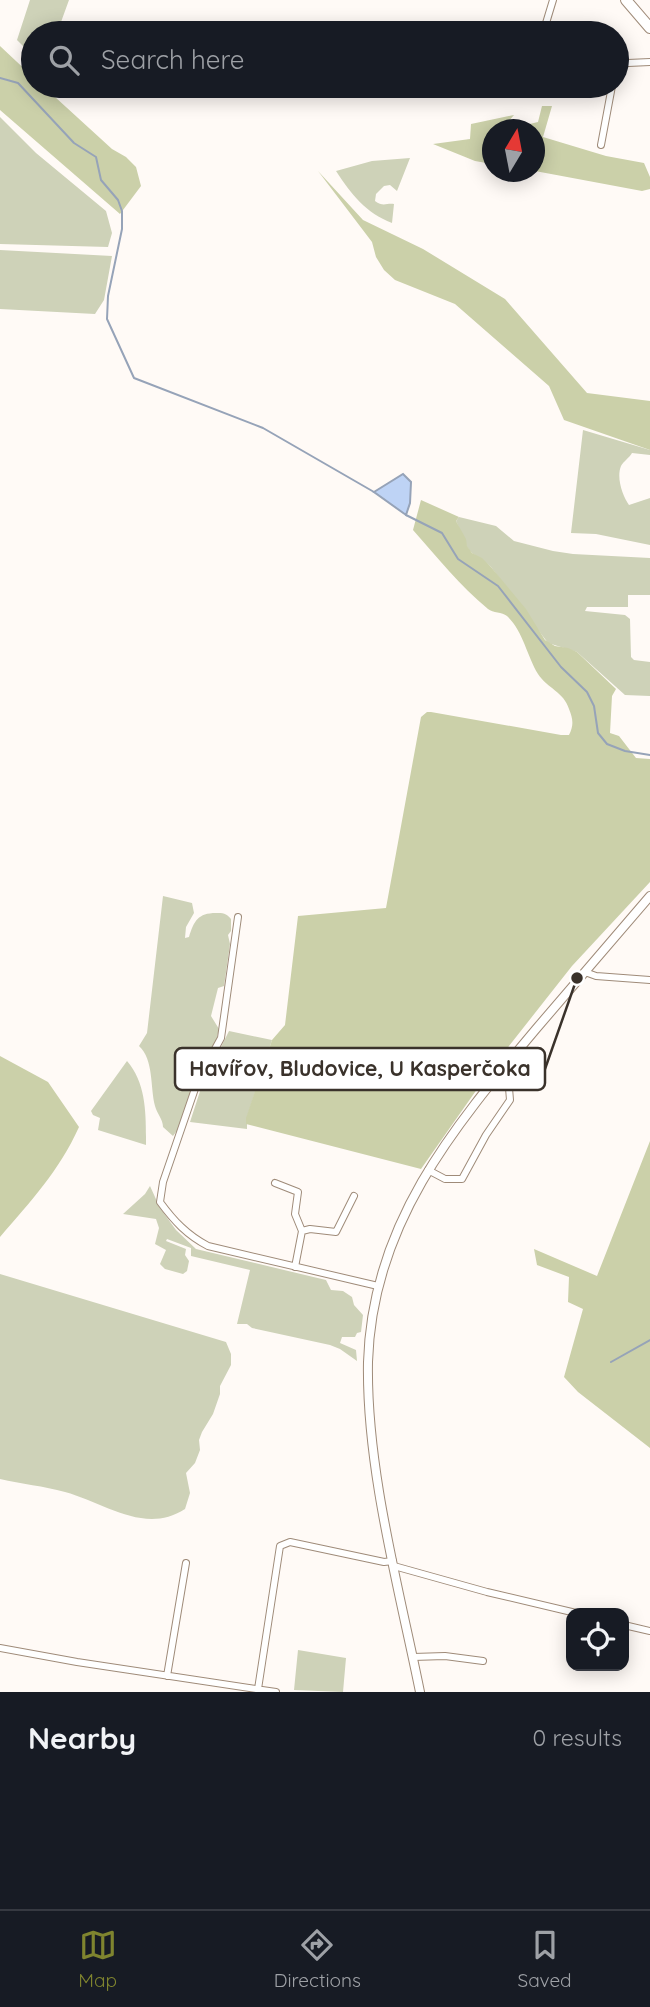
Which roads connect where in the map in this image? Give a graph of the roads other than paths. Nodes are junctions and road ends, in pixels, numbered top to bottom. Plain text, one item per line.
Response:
1 (553, 0) edge
2 (626, 0) edge
3 (547, 21) edge
4 (650, 28) edge
5 (650, 62) edge
6 (629, 63) edge
7 (610, 98) edge
8 (601, 145) dead end
9 (650, 896) edge
10 (239, 917) dead end
11 (585, 972) junction
12 (650, 980) edge
13 (496, 1077) junction
14 (428, 1170) junction
15 (275, 1183) dead end
16 (354, 1196) dead end
17 (302, 1231) junction
18 (295, 1267) junction
19 (378, 1286) junction
20 (186, 1563) dead end
21 (394, 1563) junction
22 (566, 1610) edge
23 (629, 1626) edge
24 (650, 1631) edge
25 (0, 1648) edge
26 (413, 1657) junction
27 (484, 1661) dead end
28 (167, 1676) junction
29 (258, 1689) junction
30 (276, 1692) edge
31 (420, 1692) edge

1 - 3 street
2 - 4 main road
5 - 6 street
7 - 8 street
9 - 11 street
10 - 18 street
11 - 12 street
11 - 13 street
13 - 14 street
13 - 14 street
14 - 19 street
15 - 17 street
16 - 17 street
17 - 18 street
18 - 19 street
19 - 21 street
20 - 28 street
21 - 22 street
21 - 26 street
21 - 29 street
23 - 24 street
25 - 28 street
26 - 27 street
26 - 31 street
28 - 29 street
29 - 30 street

